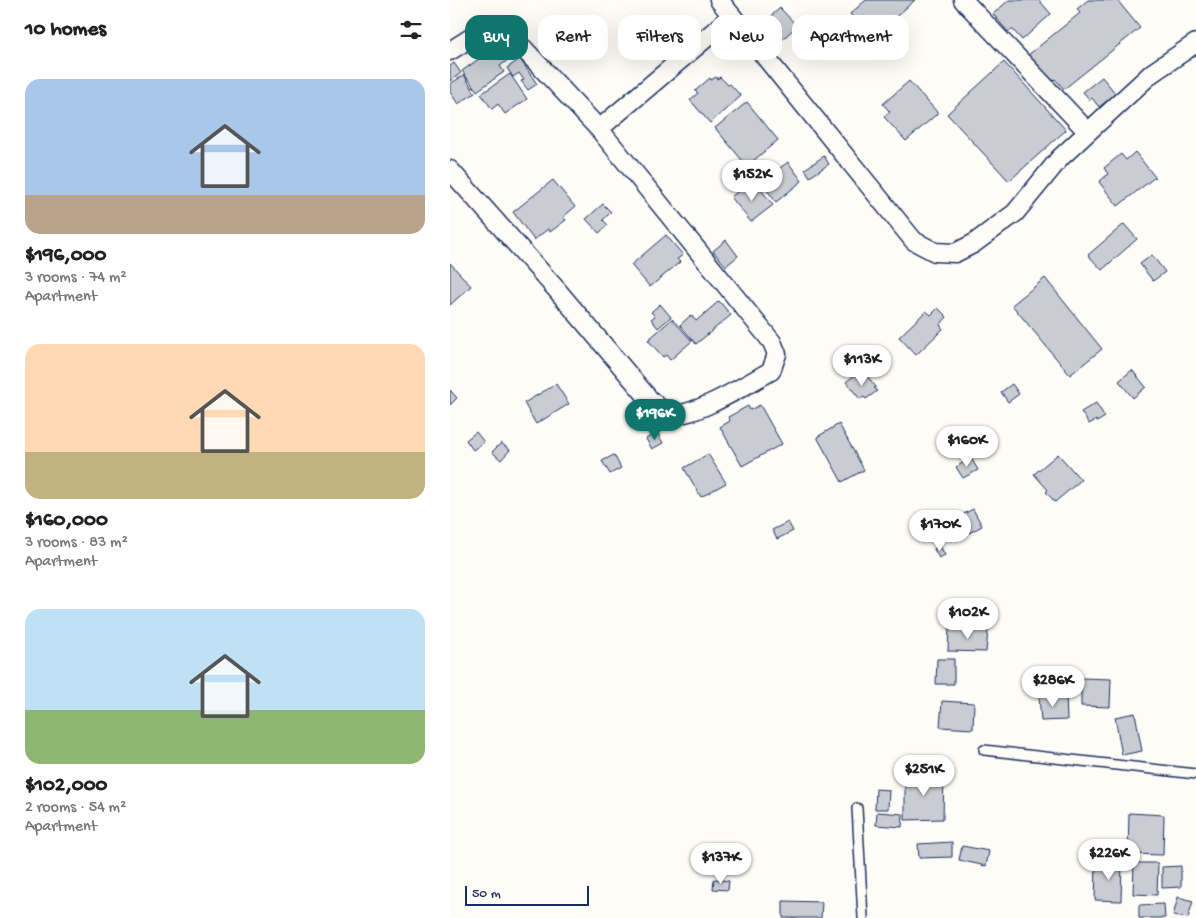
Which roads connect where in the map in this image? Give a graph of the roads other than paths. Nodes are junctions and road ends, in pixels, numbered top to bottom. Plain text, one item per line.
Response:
1 (719, 0) edge
2 (963, 0) edge
3 (731, 15) edge
4 (711, 34) edge
5 (1196, 43) edge
6 (450, 51) edge
7 (768, 60) edge
8 (599, 129) junction
9 (1088, 132) junction
10 (450, 170) edge
11 (984, 750) dead end
12 (1196, 774) edge
13 (857, 808) dead end
14 (863, 918) edge

1 - 3 street
2 - 9 street
4 - 8 street
5 - 9 street
6 - 8 street
7 - 9 street
8 - 10 street
11 - 12 lane
13 - 14 lane

